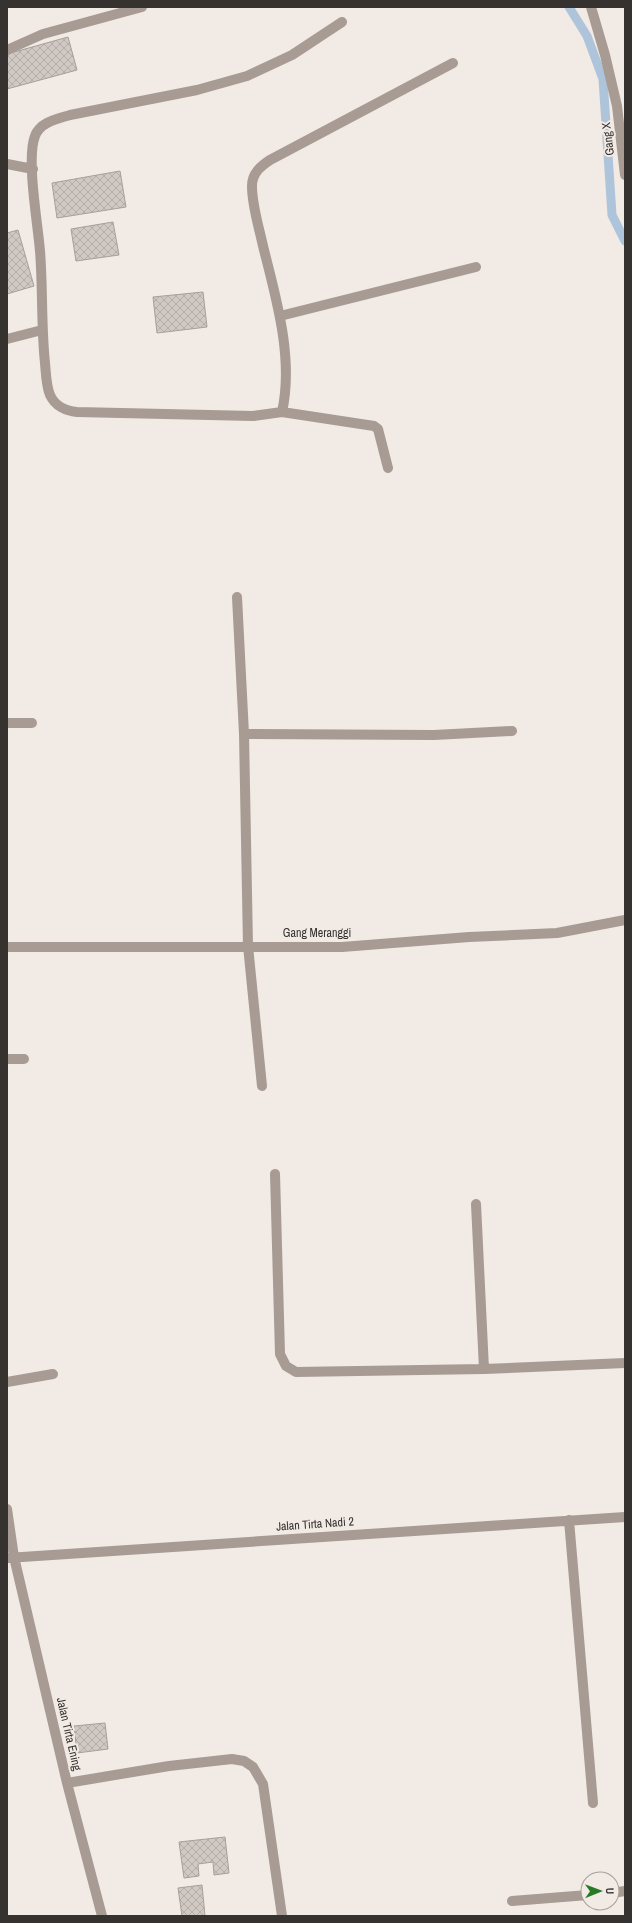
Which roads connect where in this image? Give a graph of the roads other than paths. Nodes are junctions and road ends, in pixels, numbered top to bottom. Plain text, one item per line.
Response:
1 (142, 7) edge
2 (591, 7) edge
3 (342, 22) dead end
4 (7, 50) edge
5 (453, 63) dead end
6 (7, 164) edge
7 (33, 170) junction
8 (625, 175) edge
9 (476, 267) dead end
10 (280, 316) junction
11 (42, 330) junction
12 (7, 340) edge
13 (282, 412) junction
14 (388, 468) dead end
15 (237, 597) dead end
16 (7, 723) edge
17 (32, 723) dead end
18 (512, 731) dead end
19 (244, 734) junction
20 (625, 920) edge
21 (248, 946) junction
22 (7, 947) edge
23 (7, 1059) edge
24 (24, 1059) dead end
25 (262, 1086) dead end
26 (275, 1174) dead end
27 (476, 1204) dead end
28 (625, 1363) edge
29 (484, 1369) junction
30 (53, 1374) dead end
31 (7, 1382) edge
32 (7, 1509) edge
33 (625, 1517) edge
34 (569, 1520) junction
35 (10, 1558) edge
36 (67, 1783) junction
37 (592, 1803) dead end
38 (580, 1896) edge
39 (512, 1901) dead end
40 (102, 1916) edge
41 (282, 1916) edge

1 - 4 street
2 - 8 street, Gang X
3 - 7 street
5 - 10 street
6 - 7 street
7 - 11 street
9 - 10 street
10 - 13 street
11 - 12 street
11 - 13 street
13 - 14 street
15 - 19 street
16 - 17 street
18 - 19 street
19 - 21 street
20 - 21 street, Gang Meranggi
21 - 22 street, Gang Meranggi
21 - 25 street
23 - 24 street
26 - 29 street
27 - 29 street
28 - 29 street
30 - 31 street
32 - 35 street, Jalan Tirta Ening
33 - 34 street, Jalan Tirta Nadi 2
34 - 35 street, Jalan Tirta Nadi 2
34 - 37 street
35 - 36 street, Jalan Tirta Ening
36 - 40 street, Jalan Tirta Ening
36 - 41 street
38 - 39 street

